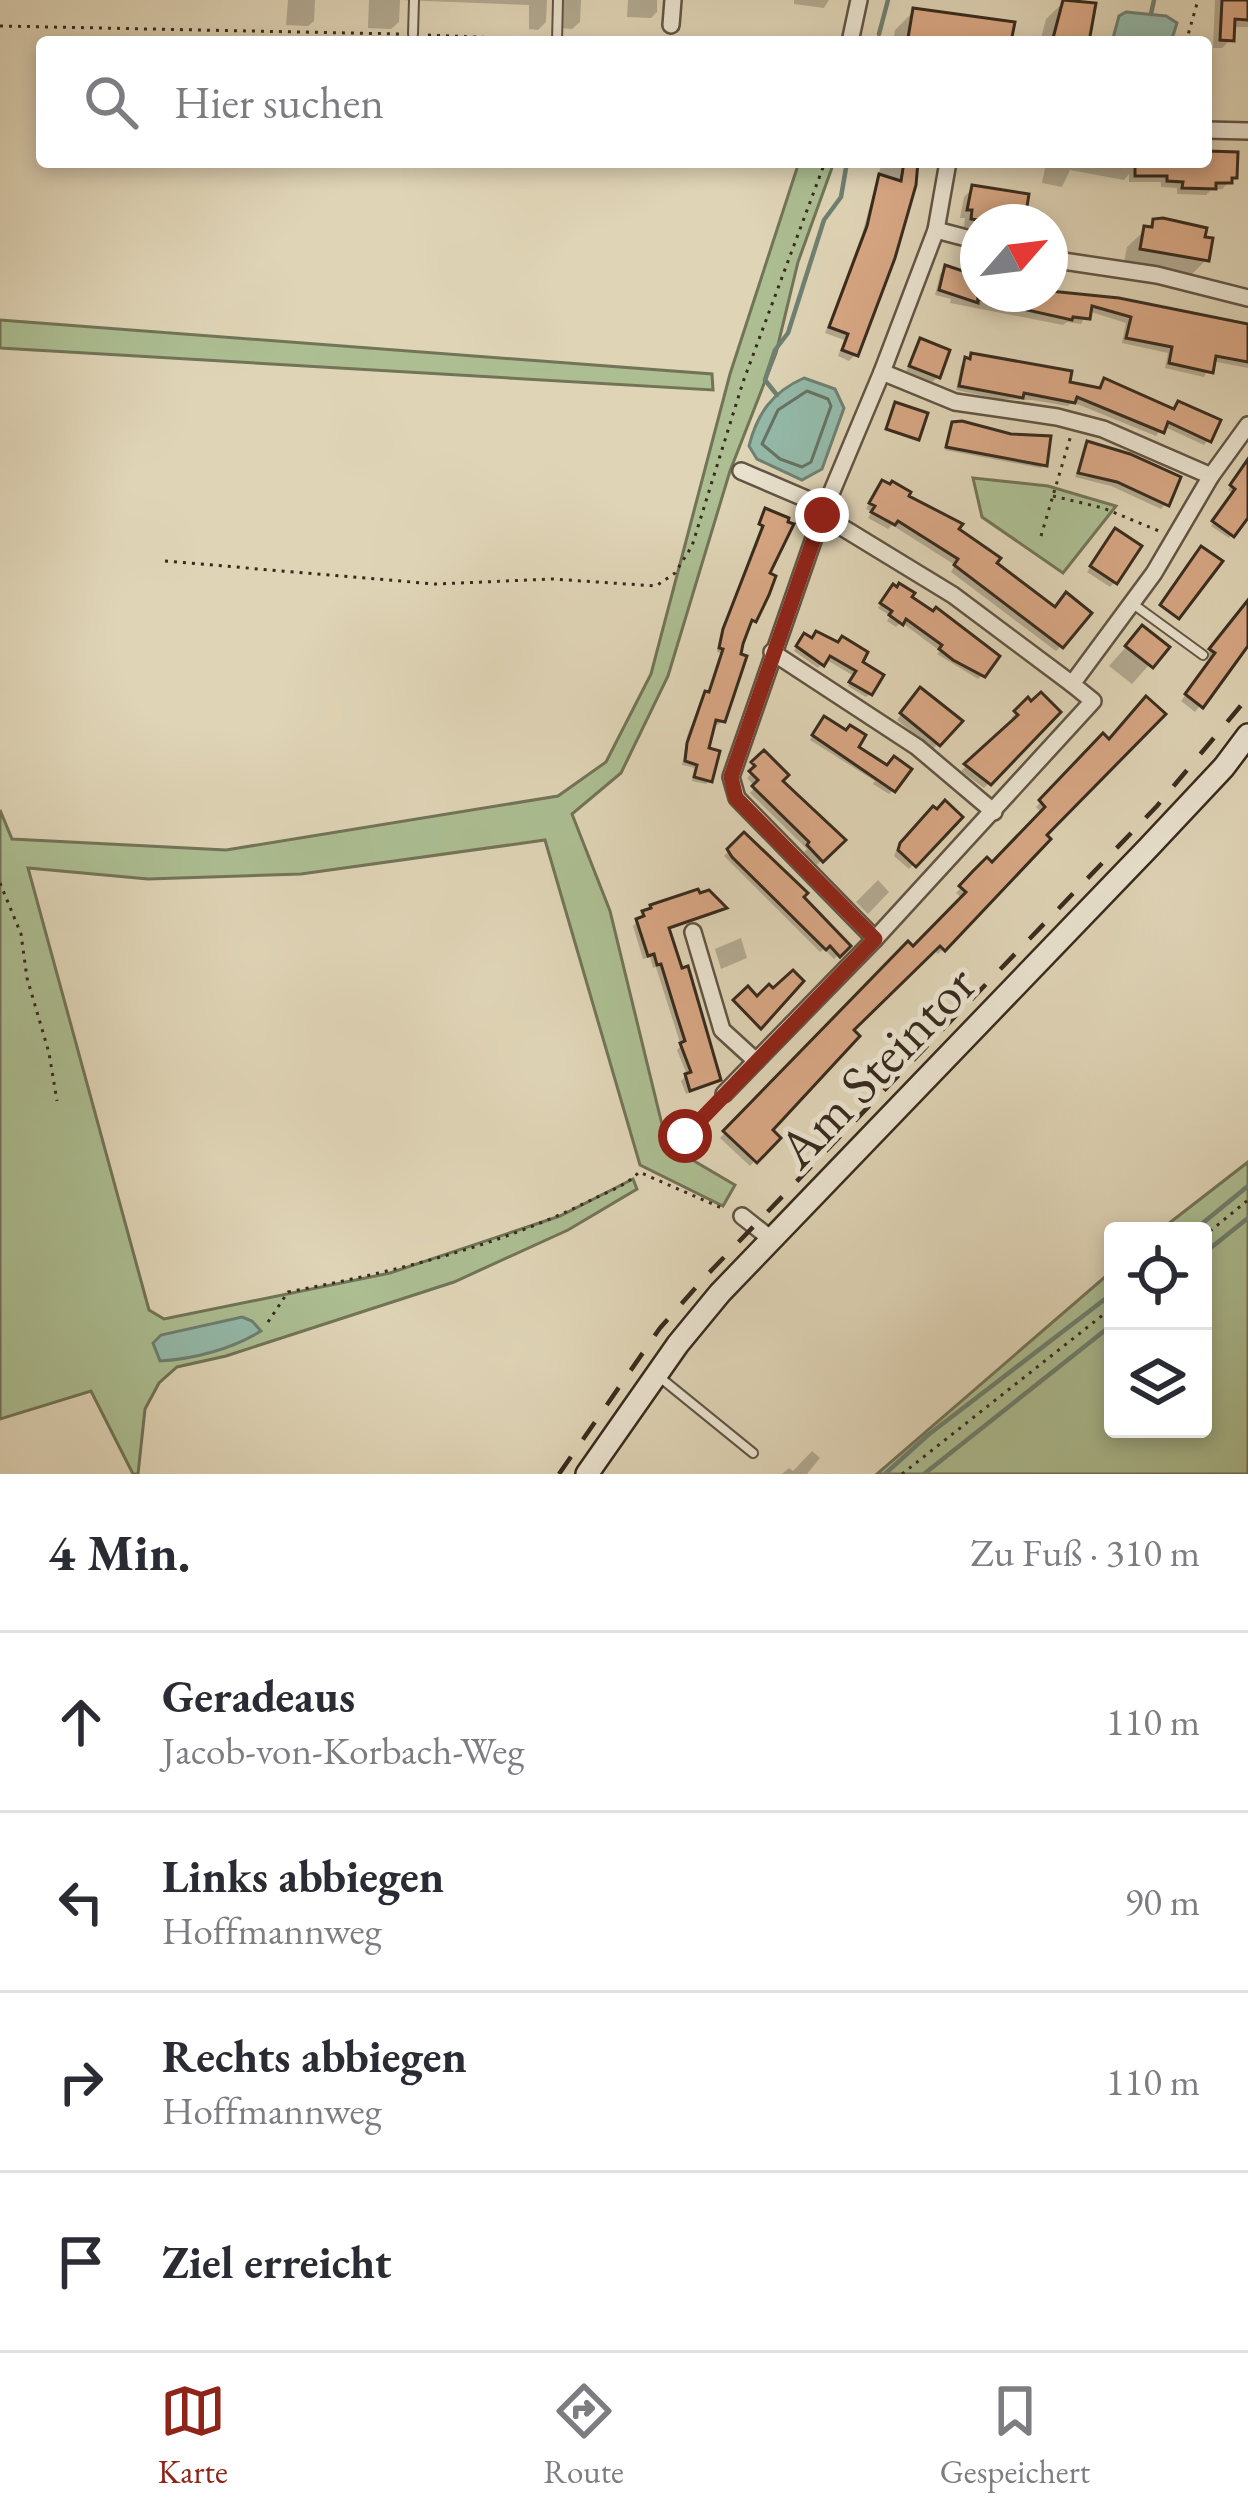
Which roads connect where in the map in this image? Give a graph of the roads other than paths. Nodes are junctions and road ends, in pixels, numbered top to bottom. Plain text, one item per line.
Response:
1 (414, 0) edge
2 (559, 0) edge
3 (674, 0) edge
4 (860, 0) edge
5 (671, 25) dead end
6 (412, 34) road end
7 (557, 36) edge
8 (851, 36) edge
9 (1212, 130) edge
10 (1248, 130) edge
11 (946, 168) edge
12 (936, 230) junction
13 (960, 236) edge
14 (1068, 262) edge
15 (1248, 298) edge
16 (882, 372) junction
17 (1248, 425) edge
18 (741, 471) dead end
19 (1211, 476) junction
20 (823, 511) junction
21 (1131, 603) junction
22 (772, 652) junction
23 (1203, 655) dead end
24 (1072, 684) junction
25 (1248, 735) edge
26 (994, 812) junction
27 (693, 932) dead end
28 (875, 939) junction
29 (756, 1061) junction
30 (724, 1094) road end
31 (742, 1216) road end
32 (771, 1239) junction
33 (656, 1374) junction
34 (753, 1453) dead end
35 (587, 1474) edge

1 - 6 lane
2 - 7 lane
3 - 5 street
4 - 8 street
9 - 10 street
11 - 12 street
12 - 13 street
12 - 16 street
14 - 15 street
16 - 19 street
16 - 20 street
17 - 19 street
18 - 20 street
19 - 21 street
20 - 22 street
20 - 24 street
21 - 23 lane
21 - 24 street
22 - 26 street
22 - 28 street
24 - 26 street
25 - 32 street, Am Steintor
26 - 28 street
27 - 29 street
28 - 29 street
29 - 30 street
31 - 32 street
32 - 33 street, Am Steintor
33 - 34 lane
33 - 35 street, Am Steintor

